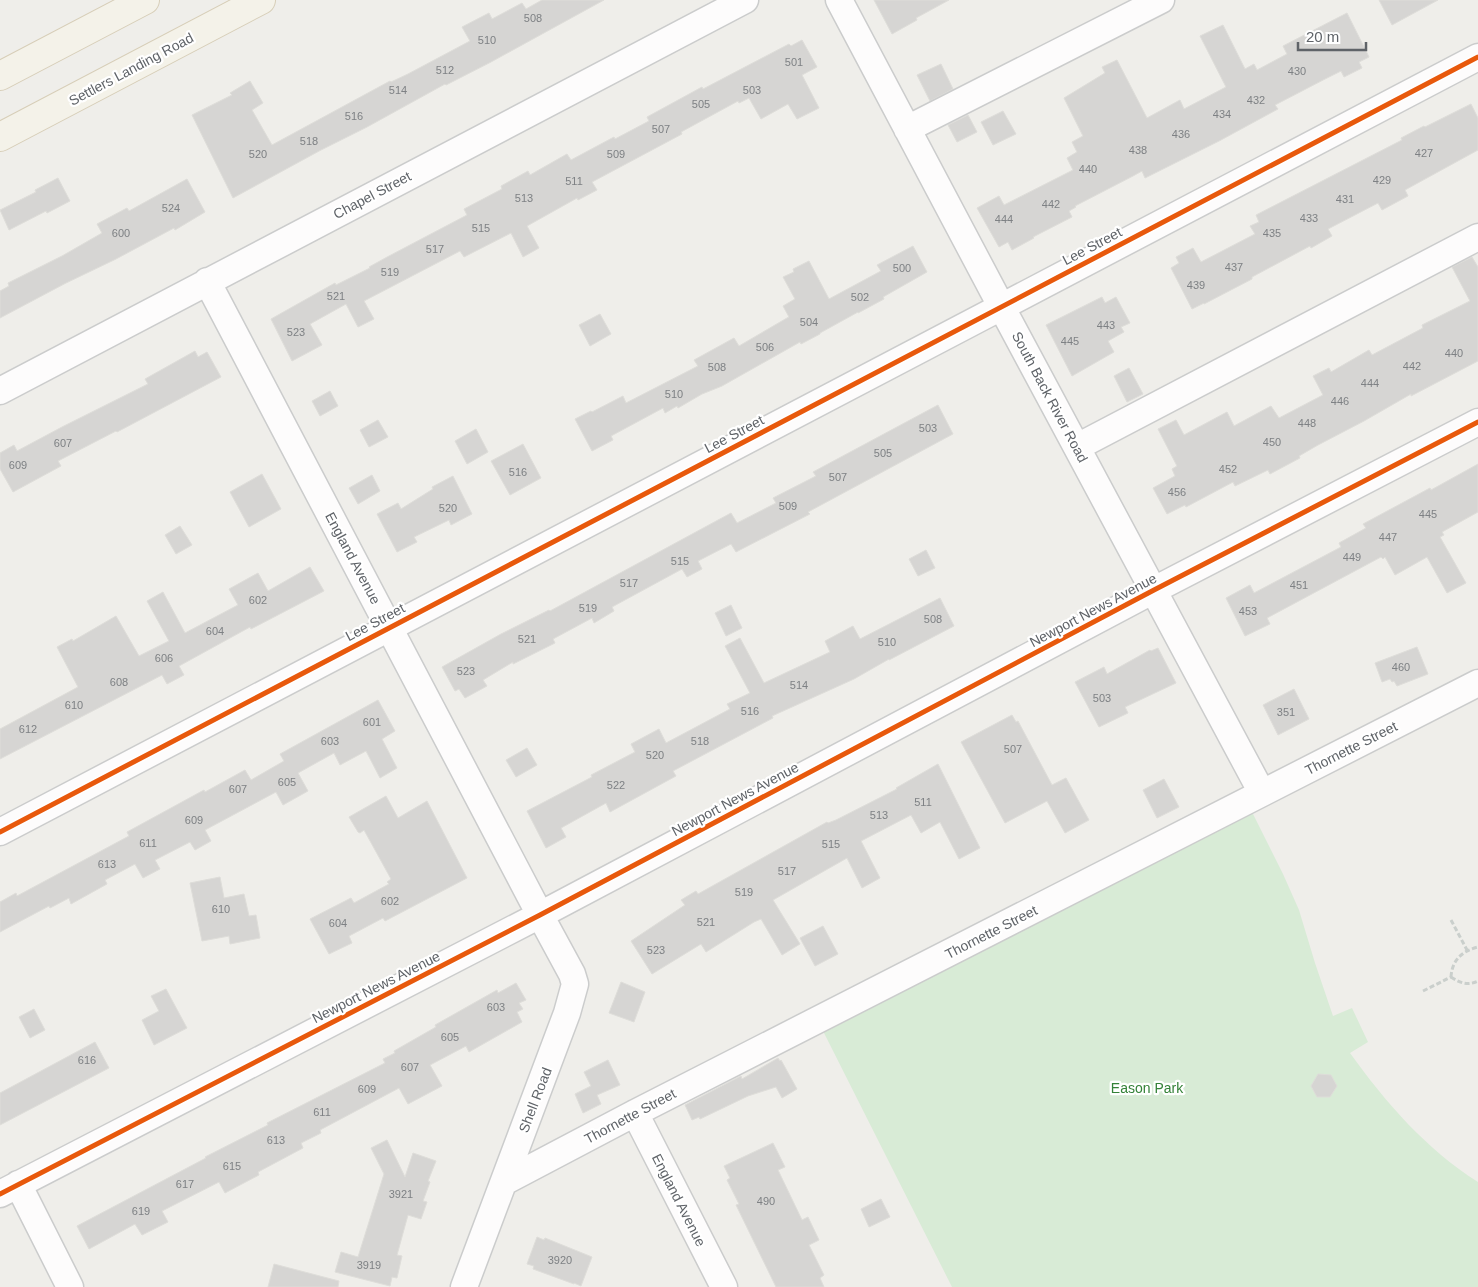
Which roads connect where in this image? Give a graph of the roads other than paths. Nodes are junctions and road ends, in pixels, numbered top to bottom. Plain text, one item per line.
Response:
1 (145, 0) edge
2 (261, 0) edge
3 (745, 0) edge
4 (839, 0) edge
5 (1160, 0) edge
6 (1478, 56) edge
7 (0, 76) edge
8 (907, 129) junction
9 (0, 137) edge
10 (1478, 237) edge
11 (207, 281) junction
12 (1001, 306) junction
13 (0, 391) edge
14 (1478, 422) edge
15 (1077, 447) junction
16 (1154, 590) junction
17 (390, 627) junction
18 (1478, 682) edge
19 (1262, 793) junction
20 (0, 832) edge
21 (540, 915) junction
22 (635, 1113) junction
23 (504, 1182) junction
24 (9, 1189) edge
25 (70, 1287) edge
26 (464, 1287) edge
27 (724, 1287) edge

1 - 7 main road
2 - 9 main road, Settlers Landing Road
3 - 11 street, Chapel Street
4 - 8 street, South Back River Road
5 - 8 street
6 - 12 street, Lee Street
8 - 12 street, South Back River Road
10 - 15 street
11 - 13 street, Chapel Street
11 - 17 street, England Avenue
12 - 15 street, South Back River Road
12 - 17 street, Lee Street
14 - 16 street, Newport News Avenue
15 - 16 street, South Back River Road
16 - 19 street, South Back River Road
16 - 21 street, Newport News Avenue
17 - 20 street, Lee Street
17 - 21 street, England Avenue
18 - 19 street, Thornette Street
19 - 22 street, Thornette Street
21 - 23 street, Shell Road
21 - 24 street, Newport News Avenue
22 - 23 street, Thornette Street
22 - 27 street, England Avenue
23 - 26 street, Shell Road
24 - 25 street

